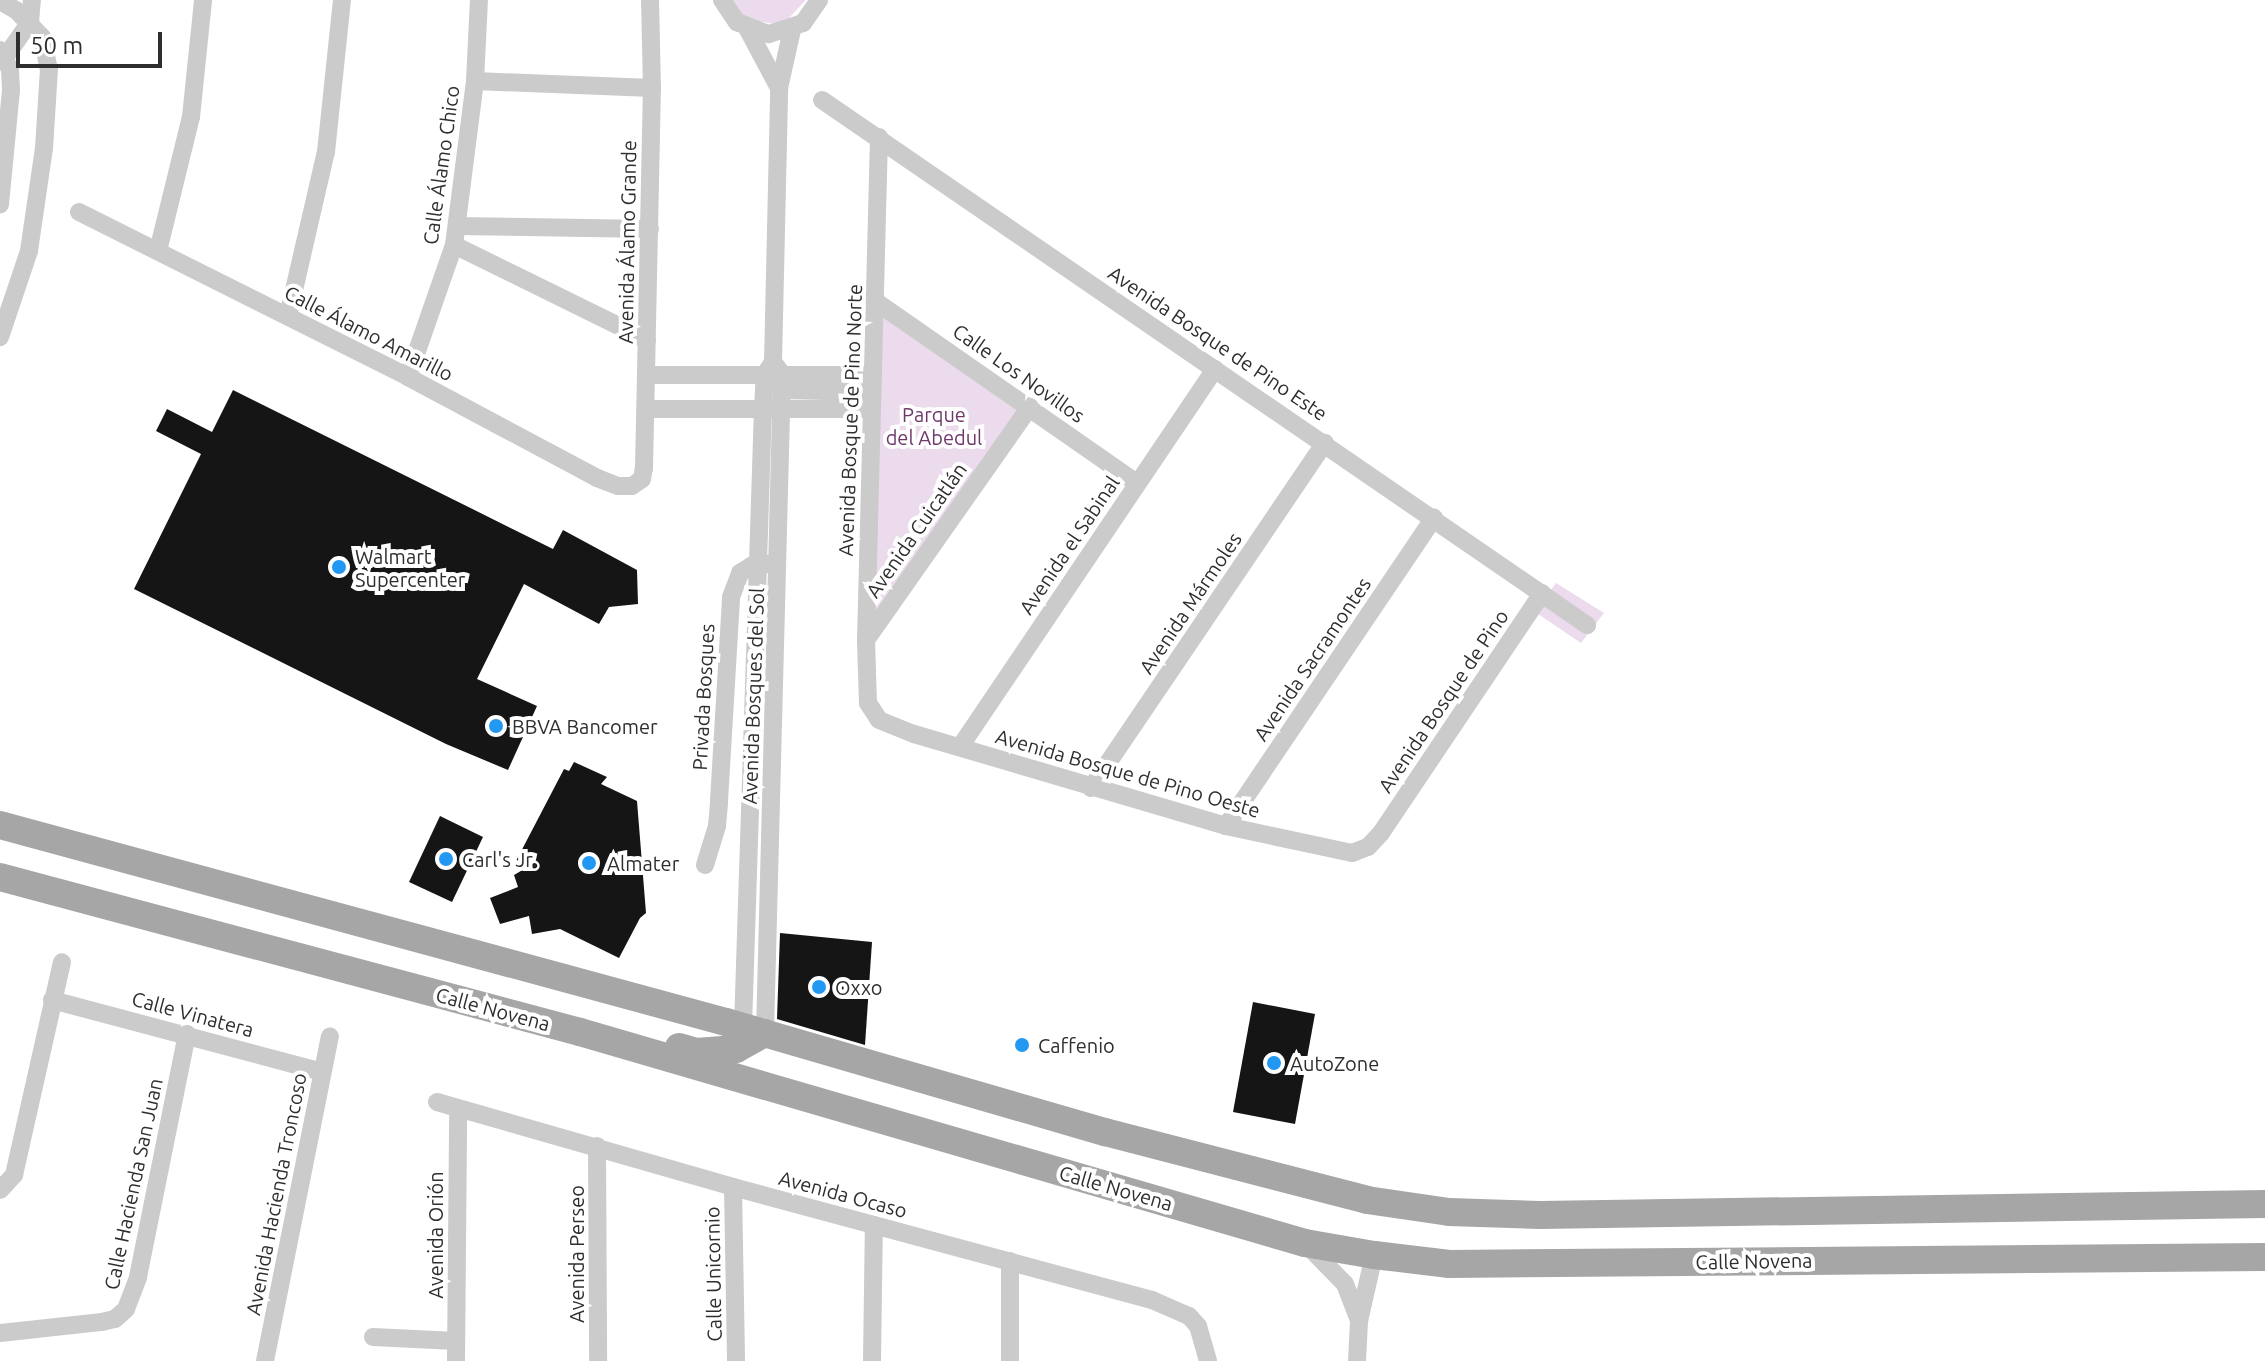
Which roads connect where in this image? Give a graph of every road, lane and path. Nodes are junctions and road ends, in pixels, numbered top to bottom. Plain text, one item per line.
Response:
1 (32, 0) edge
2 (203, 0) edge
3 (342, 0) edge
4 (479, 0) edge
5 (650, 0) edge
6 (722, 0) edge
7 (819, 0) edge
8 (0, 1) edge
9 (30, 22) junction
10 (747, 28) junction
11 (792, 30) junction
12 (3, 53) edge
13 (475, 81) junction
14 (652, 88) junction
15 (779, 88) junction
16 (822, 100) dead end
17 (879, 137) junction
18 (0, 204) edge
19 (79, 212) dead end
20 (457, 226) junction
21 (650, 229) junction
22 (454, 245) junction
23 (158, 251) junction
24 (875, 301) junction
25 (288, 316) junction
26 (0, 337) edge
27 (647, 340) junction
28 (1215, 369) junction
29 (647, 375) junction
30 (408, 377) junction
31 (774, 386) junction
32 (871, 392) junction
33 (1030, 407) junction
34 (646, 409) junction
35 (1325, 443) junction
36 (1137, 483) junction
37 (638, 484) joint
38 (1434, 518) junction
39 (758, 564) junction
40 (779, 564) junction
41 (1542, 593) junction
42 (1587, 625) dead end
43 (866, 640) junction
44 (868, 703) joint
45 (960, 747) junction
46 (1091, 788) junction
47 (0, 825) edge
48 (1226, 826) junction
49 (1381, 833) joint
50 (705, 865) dead end
51 (0, 877) edge
52 (62, 962) dead end
53 (52, 1000) junction
54 (754, 1030) junction
55 (580, 1032) junction
56 (187, 1034) junction
57 (330, 1036) dead end
58 (322, 1072) junction
59 (437, 1102) dead end
60 (458, 1109) junction
61 (597, 1146) junction
62 (733, 1187) junction
63 (0, 1190) edge
64 (2265, 1204) edge
65 (874, 1225) junction
66 (1305, 1243) junction
67 (1374, 1255) junction
68 (2265, 1257) edge
69 (1010, 1261) junction
70 (1359, 1321) junction
71 (0, 1333) edge
72 (373, 1337) dead end
73 (456, 1341) junction
74 (265, 1361) edge
75 (456, 1361) edge
76 (598, 1361) edge
77 (736, 1361) edge
78 (872, 1361) edge
79 (1010, 1361) edge
80 (1208, 1361) edge
81 (1357, 1361) edge

1 - 9 street
2 - 23 street
3 - 25 street
4 - 13 street, Calle Álamo Chico
5 - 14 street, Avenida Álamo Grande
6 - 10 street, Avenida Bosques del Sol
7 - 11 street
8 - 9 street
9 - 12 street
9 - 26 street
10 - 11 street
10 - 15 street, Avenida Bosques del Sol
11 - 15 street, Avenida Bosques del Sol
12 - 18 street
13 - 14 street
13 - 20 street, Calle Álamo Chico
14 - 21 street, Avenida Álamo Grande
15 - 31 street, Avenida Bosques del Sol
16 - 17 street, Avenida Bosque de Pino Este
17 - 24 street, Avenida Bosque de Pino Norte
17 - 28 street, Avenida Bosque de Pino Este
19 - 23 street, Calle Álamo Amarillo
20 - 21 street
20 - 22 street, Calle Álamo Chico
21 - 27 street, Avenida Álamo Grande
22 - 27 street
22 - 30 street, Calle Álamo Chico
23 - 25 street, Calle Álamo Amarillo
24 - 32 street, Avenida Bosque de Pino Norte
24 - 33 street, Calle Los Novillos
25 - 30 street, Calle Álamo Amarillo
27 - 29 street, Avenida Álamo Grande
28 - 35 street, Avenida Bosque de Pino Este
28 - 36 street, Avenida el Sabinal
29 - 31 street
29 - 34 street, Avenida Álamo Grande
30 - 37 street, Calle Álamo Amarillo
31 - 32 street
31 - 32 street
31 - 34 street
31 - 39 street, Avenida Bosques del Sol
31 - 40 street, Avenida Bosques del Sol
32 - 43 street, Avenida Bosque de Pino Norte
33 - 36 street, Calle Los Novillos
33 - 43 street, Avenida Cuicatlán
34 - 37 street, Avenida Álamo Grande
35 - 38 street, Avenida Bosque de Pino Este
35 - 46 street, Avenida Mármoles
36 - 45 street, Avenida el Sabinal
38 - 41 street, Avenida Bosque de Pino Este
38 - 48 street, Avenida Sacramontes
39 - 40 street
39 - 50 street, Privada Bosques
39 - 54 street, Avenida Bosques del Sol
40 - 54 street, Avenida Bosques del Sol
41 - 42 street, Avenida Bosque de Pino Este
41 - 49 street, Avenida Bosque de Pino
43 - 44 street, Avenida Bosque de Pino Norte
44 - 45 street, Avenida Bosque de Pino Oeste
45 - 46 street, Avenida Bosque de Pino Oeste
46 - 48 street, Avenida Bosque de Pino Oeste
47 - 54 main road
48 - 49 street, Avenida Bosque de Pino Oeste
51 - 55 main road, Calle Novena
52 - 53 street
53 - 56 street, Calle Vinatera
53 - 63 street
54 - 55 main road
54 - 64 main road
55 - 66 main road, Calle Novena
56 - 58 street, Calle Vinatera
56 - 71 street, Calle Hacienda San Juan
57 - 58 street, Avenida Hacienda Troncoso
58 - 74 street, Avenida Hacienda Troncoso
59 - 60 street, Avenida Ocaso
60 - 61 street, Avenida Ocaso
60 - 73 street, Avenida Orión
61 - 62 street, Avenida Ocaso
61 - 76 street, Avenida Perseo
62 - 65 street, Avenida Ocaso
62 - 77 street, Calle Unicornio
65 - 69 street, Avenida Ocaso
65 - 78 street
66 - 67 main road, Calle Novena
66 - 70 street
67 - 68 main road, Calle Novena
67 - 70 street
69 - 79 street
69 - 80 street, Avenida Ocaso
70 - 81 street
72 - 73 street
73 - 75 street, Avenida Orión

